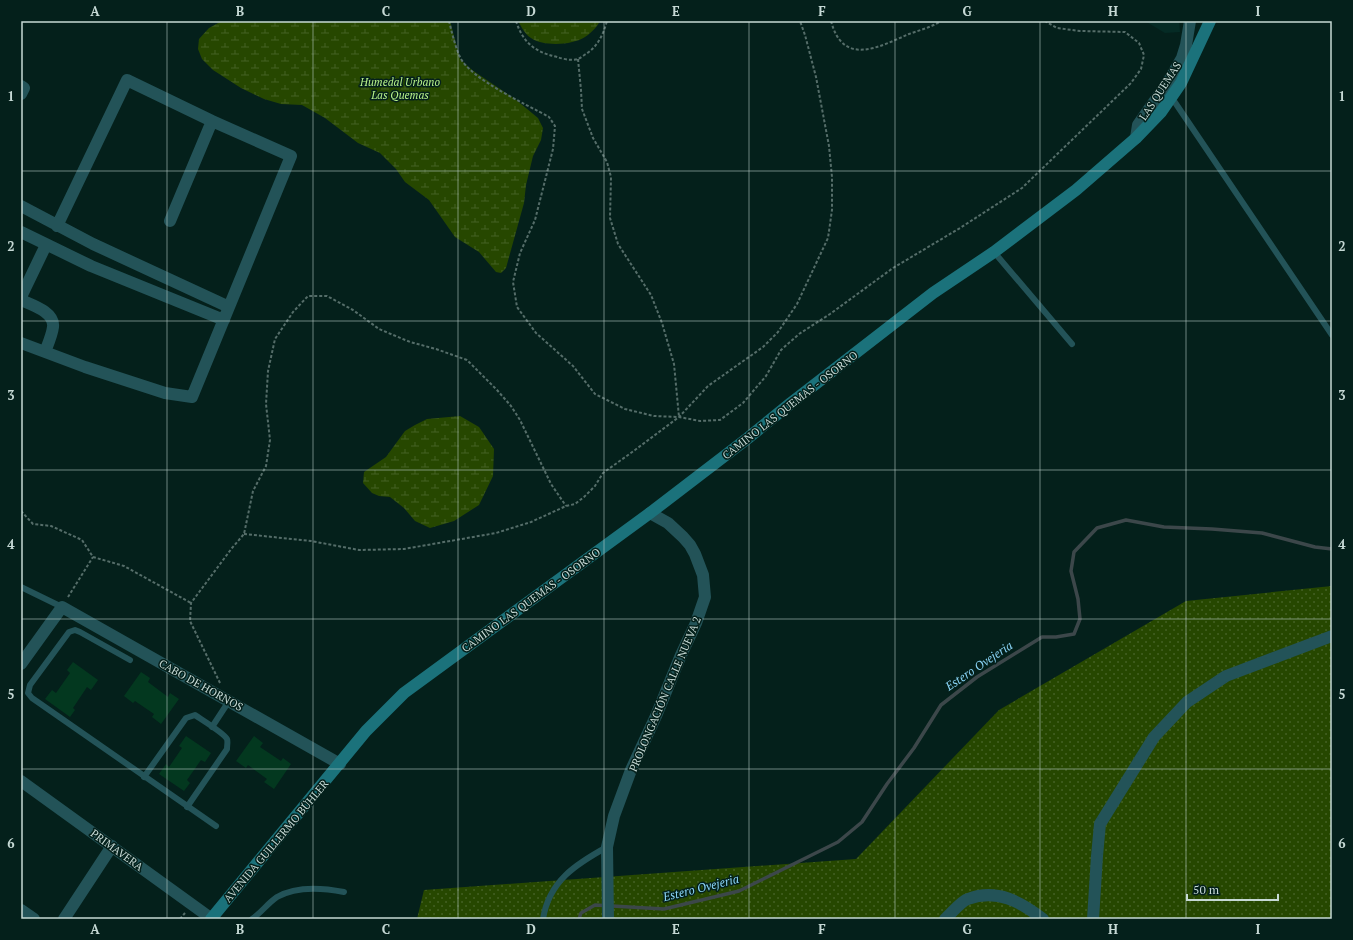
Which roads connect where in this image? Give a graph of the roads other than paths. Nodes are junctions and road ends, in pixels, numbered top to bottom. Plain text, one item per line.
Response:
1 (1190, 21) edge
2 (1210, 21) edge
3 (21, 86) edge
4 (21, 94) edge
5 (1172, 98) junction
6 (212, 121) junction
7 (1136, 138) junction
8 (21, 206) edge
9 (170, 221) dead end
10 (57, 226) junction
11 (21, 232) edge
12 (46, 244) junction
13 (994, 252) junction
14 (21, 298) edge
15 (229, 307) junction
16 (224, 320) junction
17 (1332, 335) edge
18 (21, 343) edge
19 (1072, 344) dead end
20 (45, 352) junction
21 (650, 513) junction
22 (21, 587) edge
23 (62, 606) junction
24 (1332, 636) edge
25 (130, 660) dead end
26 (21, 664) edge
27 (229, 701) junction
28 (212, 727) junction
29 (340, 764) junction
30 (144, 777) junction
31 (21, 781) edge
32 (187, 806) junction
33 (216, 826) dead end
34 (112, 846) junction
35 (607, 847) junction
36 (344, 892) dead end
37 (21, 910) edge
38 (34, 919) edge
39 (64, 919) edge
40 (212, 919) edge
41 (252, 919) edge
42 (543, 919) edge
43 (608, 919) edge
44 (945, 919) edge
45 (1043, 919) edge
46 (1094, 919) edge

1 - 7 street, LAS QUEMAS
2 - 5 main road, CAMINO LAS QUEMAS - OSORNO
3 - 4 street
5 - 7 main road, CAMINO LAS QUEMAS - OSORNO
5 - 17 lane
6 - 9 street
6 - 10 street
6 - 15 street
7 - 13 main road, CAMINO LAS QUEMAS - OSORNO
8 - 10 street
10 - 15 street
11 - 12 street
12 - 14 street
12 - 16 street
13 - 19 lane
13 - 21 main road, CAMINO LAS QUEMAS - OSORNO
14 - 20 street
15 - 16 street
16 - 20 street
18 - 20 street
21 - 29 main road, CAMINO LAS QUEMAS - OSORNO
21 - 35 street, PROLONGACIÓN CALLE NUEVA 2
22 - 23 lane
23 - 26 street
23 - 27 street, CABO DE HORNOS
24 - 46 street
25 - 30 lane
27 - 28 lane
27 - 29 street, CABO DE HORNOS
28 - 30 lane
28 - 32 lane
29 - 40 main road, AVENIDA GUILLERMO BÜHLER
30 - 32 lane
31 - 34 street, PRIMAVERA
32 - 33 lane
34 - 39 street
34 - 40 street, PRIMAVERA
35 - 42 lane
35 - 43 street, PROLONGACIÓN CALLE NUEVA 2
36 - 41 lane
37 - 38 street
44 - 45 street

